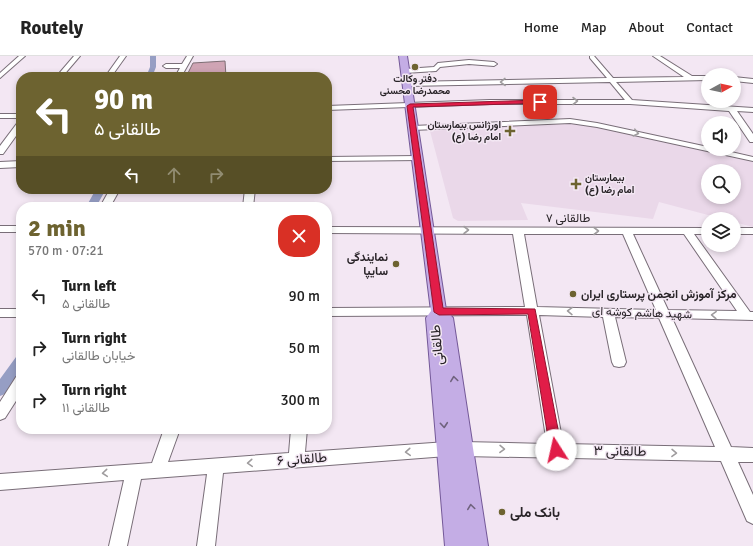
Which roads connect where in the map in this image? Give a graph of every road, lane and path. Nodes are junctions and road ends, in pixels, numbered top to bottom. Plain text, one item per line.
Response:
1 (22, 56) edge
2 (77, 56) edge
3 (123, 56) edge
4 (190, 56) edge
5 (403, 56) edge
6 (656, 56) edge
7 (592, 57) dead end
8 (8, 62) dead end
9 (15, 62) junction
10 (163, 64) dead end
11 (494, 64) dead end
12 (185, 66) junction
13 (405, 71) junction
14 (63, 72) edge
15 (112, 72) edge
16 (181, 72) edge
17 (0, 76) edge
18 (690, 78) junction
19 (701, 78) edge
20 (612, 80) junction
21 (741, 80) edge
22 (753, 81) edge
23 (407, 84) junction
24 (630, 102) junction
25 (410, 106) junction
26 (701, 106) edge
27 (332, 108) edge
28 (727, 108) joint
29 (753, 110) edge
30 (0, 116) edge
31 (16, 116) edge
32 (413, 128) junction
33 (16, 131) edge
34 (753, 140) edge
35 (0, 152) edge
36 (417, 158) junction
37 (332, 159) edge
38 (753, 159) edge
39 (16, 164) edge
40 (0, 165) edge
41 (0, 229) edge
42 (16, 229) edge
43 (332, 230) edge
44 (427, 230) junction
45 (518, 230) junction
46 (627, 231) junction
47 (687, 231) junction
48 (701, 231) edge
49 (741, 231) edge
50 (753, 231) edge
51 (532, 311) junction
52 (332, 312) edge
53 (439, 312) junction
54 (608, 312) junction
55 (0, 313) edge
56 (16, 313) edge
57 (664, 314) junction
58 (750, 316) edge
59 (620, 362) dead end
60 (16, 389) edge
61 (0, 414) edge
62 (170, 434) edge
63 (298, 434) edge
64 (455, 449) junction
65 (556, 450) junction
66 (726, 454) junction
67 (753, 455) edge
68 (296, 459) junction
69 (216, 465) junction
70 (158, 469) junction
71 (134, 471) junction
72 (0, 482) edge
73 (753, 515) edge
74 (118, 546) edge
75 (206, 546) edge
76 (456, 546) edge
77 (477, 546) edge

1 - 9 street
2 - 14 street
3 - 15 street
4 - 12 street
5 - 13 main road, طالقانی
6 - 18 street
7 - 20 street
8 - 9 street
9 - 17 street
10 - 12 street
11 - 13 street
12 - 16 street
13 - 23 main road, طالقانی
18 - 19 street
18 - 20 street
20 -> 23 street
20 - 24 street
21 - 22 street
23 - 25 main road, طالقانی
25 -> 24 street
24 - 26 street
25 - 27 street
25 - 32 main road, طالقانی
28 - 29 street
28 - 34 street
30 - 31 street
32 - 36 main road, طالقانی
32 -> 38 street
33 - 35 street
36 - 37 street
36 - 44 main road, طالقانی
39 - 40 street
41 - 42 street
43 - 44 street, طالقانی ۷
44 -> 45 street, طالقانی ۷
44 - 53 main road, طالقانی
45 -> 46 street, طالقانی ۷
45 - 51 street
46 - 47 street, طالقانی ۷
46 - 57 street
47 - 48 street, طالقانی ۷
47 - 58 street
49 - 50 street
51 - 53 street, شهید هاشم کوشه ای
54 -> 51 street, شهید هاشم کوشه ای
51 - 65 street
52 - 53 street, شهید هاشم کوشه ای
53 - 64 main road, طالقانی
54 - 57 street, شهید هاشم کوشه ای
54 - 59 street
55 - 56 street
58 -> 57 street, شهید هاشم کوشه ای
57 - 66 street
60 - 61 street
62 - 70 street
63 - 68 street
64 -> 65 street, طالقانی ۳
64 -> 68 street, طالقانی ۶
64 - 76 main road, طالقانی
77 -> 64 main road, طالقانی
65 -> 66 street, طالقانی ۳
66 - 67 street, طالقانی ۳
66 - 73 street
68 -> 69 street, طالقانی ۶
69 - 70 street, طالقانی ۶
69 - 75 street
70 - 71 street, طالقانی ۶
71 -> 72 street, طالقانی ۶
71 - 74 street

